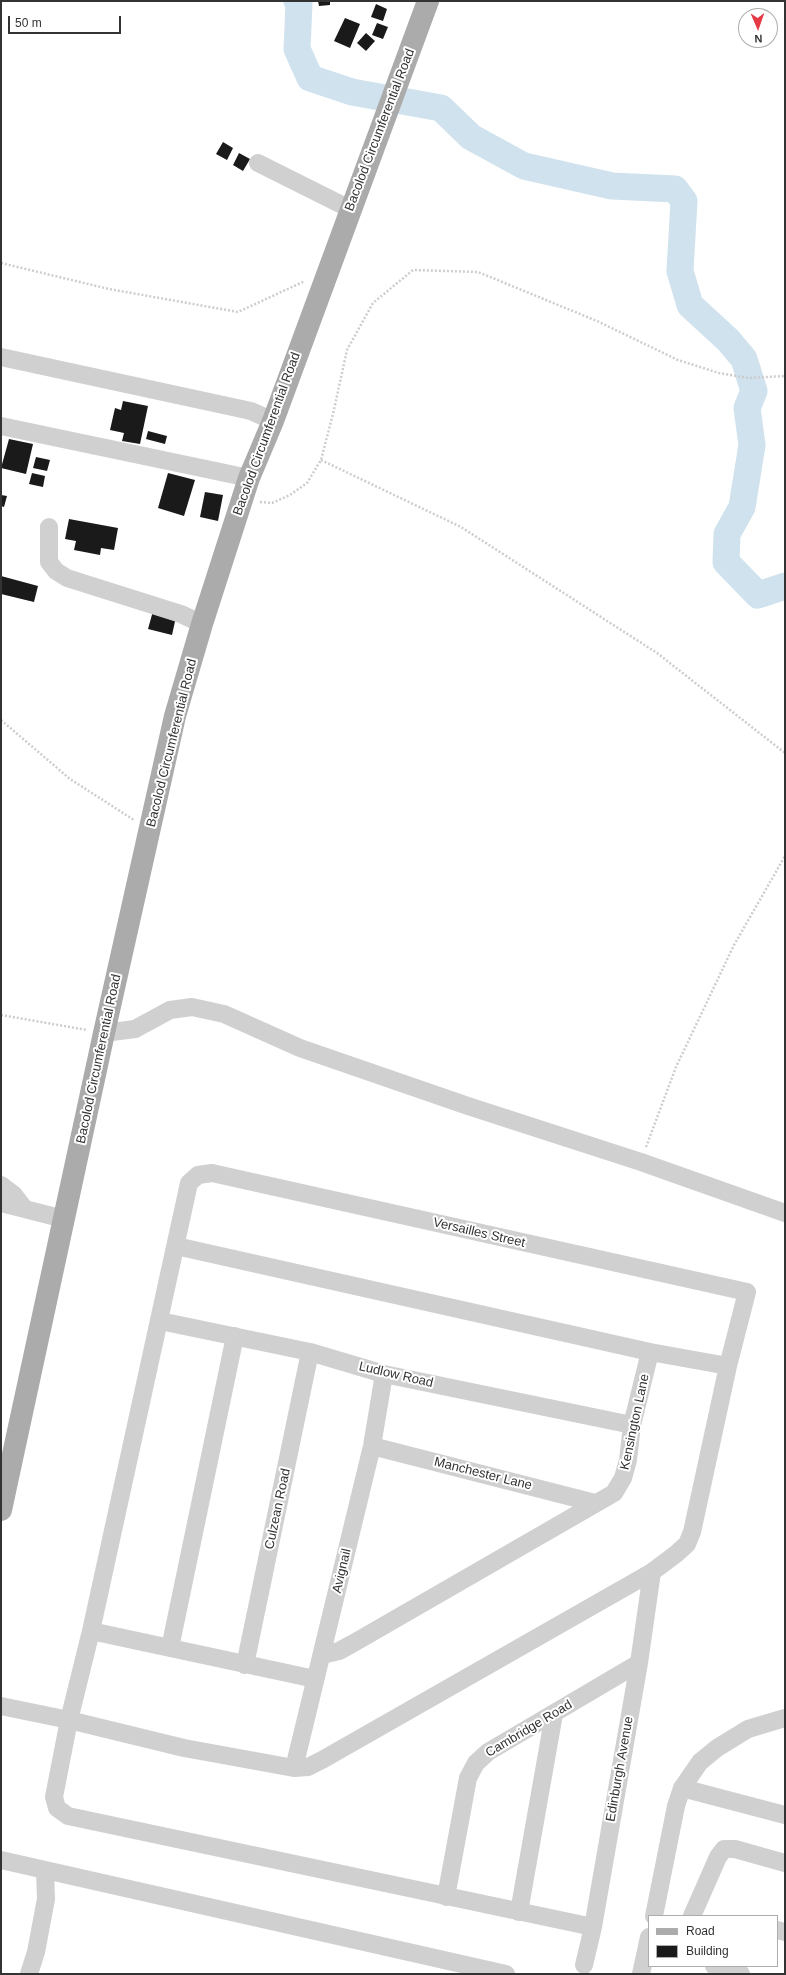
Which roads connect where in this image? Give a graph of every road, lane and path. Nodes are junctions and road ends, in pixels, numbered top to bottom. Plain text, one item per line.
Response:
1 (428, 1) edge
2 (258, 163) dead end
3 (350, 209) junction
4 (1, 263) edge
5 (327, 270) junction
6 (1, 357) edge
7 (785, 376) edge
8 (273, 421) junction
9 (1, 426) edge
10 (321, 460) junction
11 (249, 478) junction
12 (242, 500) junction
13 (49, 527) dead end
14 (202, 624) junction
15 (1, 720) edge
16 (785, 753) edge
17 (150, 830) junction
18 (785, 856) edge
19 (1, 1015) edge
20 (104, 1033) junction
21 (641, 1162) junction
22 (1, 1185) edge
23 (1, 1203) edge
24 (24, 1208) junction
25 (785, 1213) edge
26 (64, 1219) junction
27 (176, 1246) junction
28 (160, 1321) junction
29 (235, 1336) junction
30 (310, 1352) junction
31 (650, 1352) junction
32 (728, 1366) junction
33 (384, 1374) junction
34 (632, 1425) junction
35 (372, 1446) junction
36 (7, 1458) edge
37 (595, 1503) junction
38 (1, 1510) edge
39 (652, 1572) junction
40 (91, 1630) junction
41 (170, 1648) junction
42 (322, 1655) junction
43 (639, 1663) junction
44 (245, 1665) junction
45 (315, 1679) junction
46 (1, 1706) edge
47 (554, 1714) junction
48 (785, 1718) edge
49 (69, 1720) junction
50 (294, 1768) junction
51 (682, 1788) junction
52 (785, 1815) edge
53 (1, 1860) edge
54 (785, 1863) edge
55 (45, 1870) junction
56 (446, 1897) junction
57 (519, 1912) junction
58 (654, 1915) edge
59 (692, 1915) edge
60 (593, 1928) junction
61 (648, 1942) edge
62 (584, 1965) dead end
63 (718, 1967) edge
64 (29, 1974) edge
65 (506, 1974) edge
66 (641, 1974) edge
67 (742, 1974) edge

1 - 3 main road, Bacolod Circumferential Road
2 - 3 street
3 - 5 main road, Bacolod Circumferential Road
4 - 5 path
5 - 8 main road, Bacolod Circumferential Road
6 - 8 street
7 - 10 path
8 - 11 main road, Bacolod Circumferential Road
9 - 11 street
10 - 12 path
10 - 16 path
11 - 12 main road, Bacolod Circumferential Road
12 - 14 main road, Bacolod Circumferential Road
13 - 14 street
14 - 17 main road, Bacolod Circumferential Road
15 - 17 path
17 - 20 main road, Bacolod Circumferential Road
18 - 21 path
19 - 20 path
20 - 21 street
20 - 26 main road, Bacolod Circumferential Road
21 - 25 street
22 - 24 street
23 - 24 street
24 - 26 street
26 - 36 main road, Bacolod Circumferential Road
27 - 28 street
27 - 31 street
27 - 32 street, Versailles Street
28 - 29 street, Ludlow Road
28 - 40 street
29 - 30 street, Ludlow Road
29 - 41 street
30 - 33 street, Ludlow Road
30 - 44 street, Culzean Road
31 - 32 street
31 - 34 street, Kensington Lane
32 - 39 street
33 - 34 street, Ludlow Road
33 - 35 street, Avignail
34 - 37 street, Kensington Lane
35 - 37 street, Manchester Lane
35 - 42 street, Avignail
36 - 38 main road, Bacolod Circumferential Road
37 - 42 street, Kensington Lane
39 - 43 street, Edinburgh Avenue
39 - 50 street
40 - 41 street
40 - 49 street
41 - 44 street
42 - 45 street, Avignail
43 - 47 street, Cambridge Road
43 - 60 street, Edinburgh Avenue
44 - 45 street
45 - 50 street, Avignail
46 - 49 street
47 - 56 street, Cambridge Road
47 - 57 street
48 - 51 street
49 - 50 street
49 - 56 street
51 - 52 street
51 - 58 street
53 - 55 street
54 - 59 street
55 - 64 street
55 - 65 street
56 - 57 street
57 - 60 street
60 - 62 street, Edinburgh Avenue
61 - 66 street
63 - 67 street

